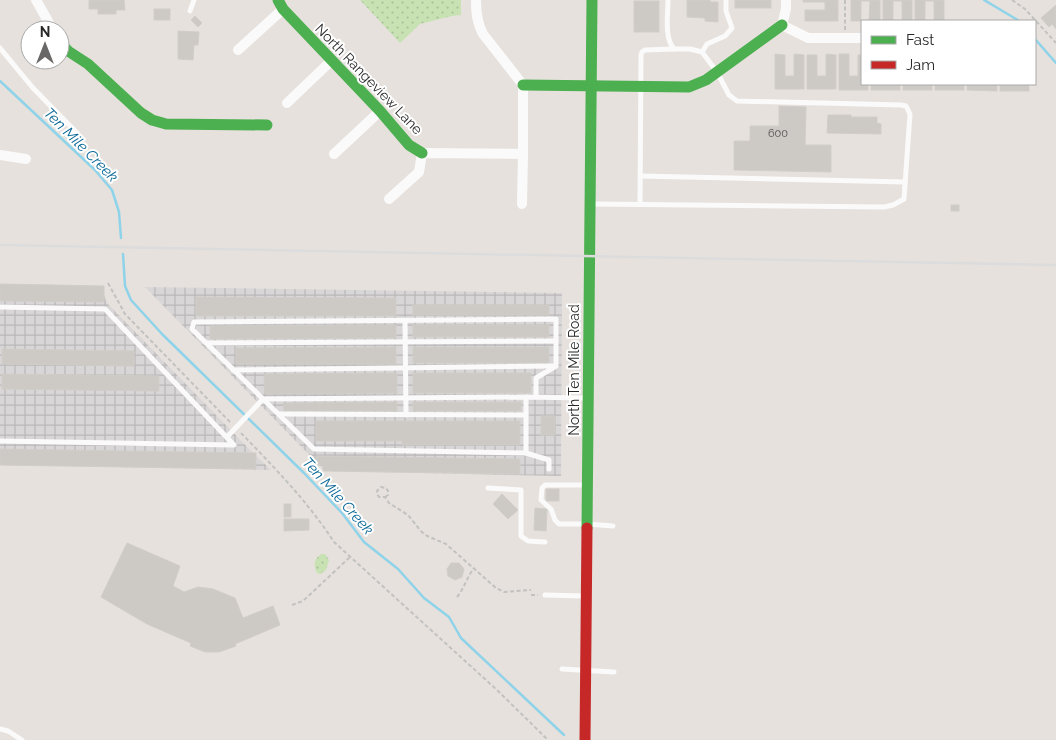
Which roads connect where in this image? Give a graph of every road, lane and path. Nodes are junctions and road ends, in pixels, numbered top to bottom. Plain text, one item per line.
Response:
1 (36, 0) edge
2 (194, 0) edge
3 (476, 0) edge
4 (592, 0) edge
5 (668, 0) edge
6 (726, 0) edge
7 (786, 0) edge
8 (845, 0) edge
9 (1012, 0) edge
10 (280, 5) edge
11 (190, 11) dead end
12 (47, 20) edge
13 (1035, 20) edge
14 (1036, 21) edge
15 (782, 24) junction
16 (845, 38) junction
17 (861, 38) edge
18 (1056, 43) edge
19 (0, 48) edge
20 (674, 49) junction
21 (238, 50) dead end
22 (70, 52) edge
23 (702, 52) junction
24 (331, 61) junction
25 (717, 72) junction
26 (523, 85) junction
27 (591, 86) junction
28 (640, 86) junction
29 (287, 103) dead end
30 (380, 111) junction
31 (267, 124) dead end
32 (78, 134) dead end
33 (422, 153) junction
34 (334, 154) dead end
35 (523, 154) junction
36 (0, 155) edge
37 (26, 159) dead end
38 (640, 176) junction
39 (905, 182) junction
40 (389, 199) dead end
41 (522, 204) dead end
42 (590, 204) junction
43 (640, 204) junction
44 (108, 283) dead end
45 (0, 307) edge
46 (405, 320) junction
47 (556, 341) junction
48 (405, 342) junction
49 (206, 343) junction
50 (556, 366) junction
51 (405, 368) junction
52 (233, 370) junction
53 (406, 397) junction
54 (526, 397) junction
55 (536, 397) junction
56 (588, 398) junction
57 (263, 399) junction
58 (279, 414) junction
59 (406, 415) junction
60 (526, 415) junction
61 (236, 428) junction
62 (227, 437) junction
63 (0, 441) edge
64 (526, 453) junction
65 (549, 469) dead end
66 (588, 485) junction
67 (488, 488) dead end
68 (385, 498) junction
69 (587, 524) junction
70 (612, 526) dead end
71 (545, 542) dead end
72 (350, 557) junction
73 (474, 568) junction
74 (531, 590) dead end
75 (545, 595) dead end
76 (587, 596) junction
77 (457, 597) dead end
78 (292, 605) dead end
79 (562, 668) dead end
80 (586, 670) junction
81 (614, 672) dead end
82 (0, 729) edge
83 (22, 740) edge
84 (548, 740) edge
85 (585, 740) edge

1 - 12 street
2 - 11 lane
3 - 26 street
4 - 27 main road, North Ten Mile Road
5 - 20 lane
6 - 23 lane
7 - 15 street
8 - 16 path
9 - 13 path
10 - 21 street
10 - 24 main road, North Rangeview Lane
14 - 18 path
15 - 16 street
15 - 25 main road
16 - 17 street
19 - 32 lane
20 - 23 lane
20 - 28 lane
22 - 31 main road
23 - 25 lane
24 - 29 street
24 - 30 main road, North Rangeview Lane
25 - 28 main road
25 - 39 lane
26 - 27 main road
26 - 35 street
27 - 28 main road
27 - 42 main road, North Ten Mile Road
28 - 38 lane
30 - 33 main road, North Rangeview Lane
30 - 34 street
33 - 35 street
33 - 40 street
35 - 41 street
36 - 37 street
38 - 39 lane
38 - 43 lane
39 - 43 lane
42 - 43 lane
42 - 56 main road, North Ten Mile Road
44 - 61 path
45 - 62 lane
46 - 47 lane
46 - 48 lane
46 - 49 lane
47 - 48 lane
47 - 50 lane
48 - 49 lane
48 - 51 lane
49 - 52 lane
50 - 51 lane
50 - 55 lane
51 - 52 lane
51 - 53 lane
52 - 57 lane
53 - 54 lane
53 - 57 lane
53 - 59 lane
54 - 55 lane
54 - 60 lane
55 - 56 lane
56 - 66 main road, North Ten Mile Road
57 - 58 lane
57 - 61 lane
58 - 59 lane
58 - 64 lane
59 - 60 lane
60 - 64 lane
61 - 62 lane
61 - 72 path
62 - 63 lane
64 - 65 lane
66 - 69 main road, North Ten Mile Road
66 - 69 lane
67 - 71 lane
68 - 68 path
68 - 73 path
69 - 70 lane
69 - 76 main road, North Ten Mile Road
72 - 78 path
72 - 84 path
73 - 74 path
73 - 77 path
75 - 76 lane
76 - 80 main road, North Ten Mile Road
79 - 80 lane
80 - 81 lane
80 - 85 main road, North Ten Mile Road
82 - 83 lane

